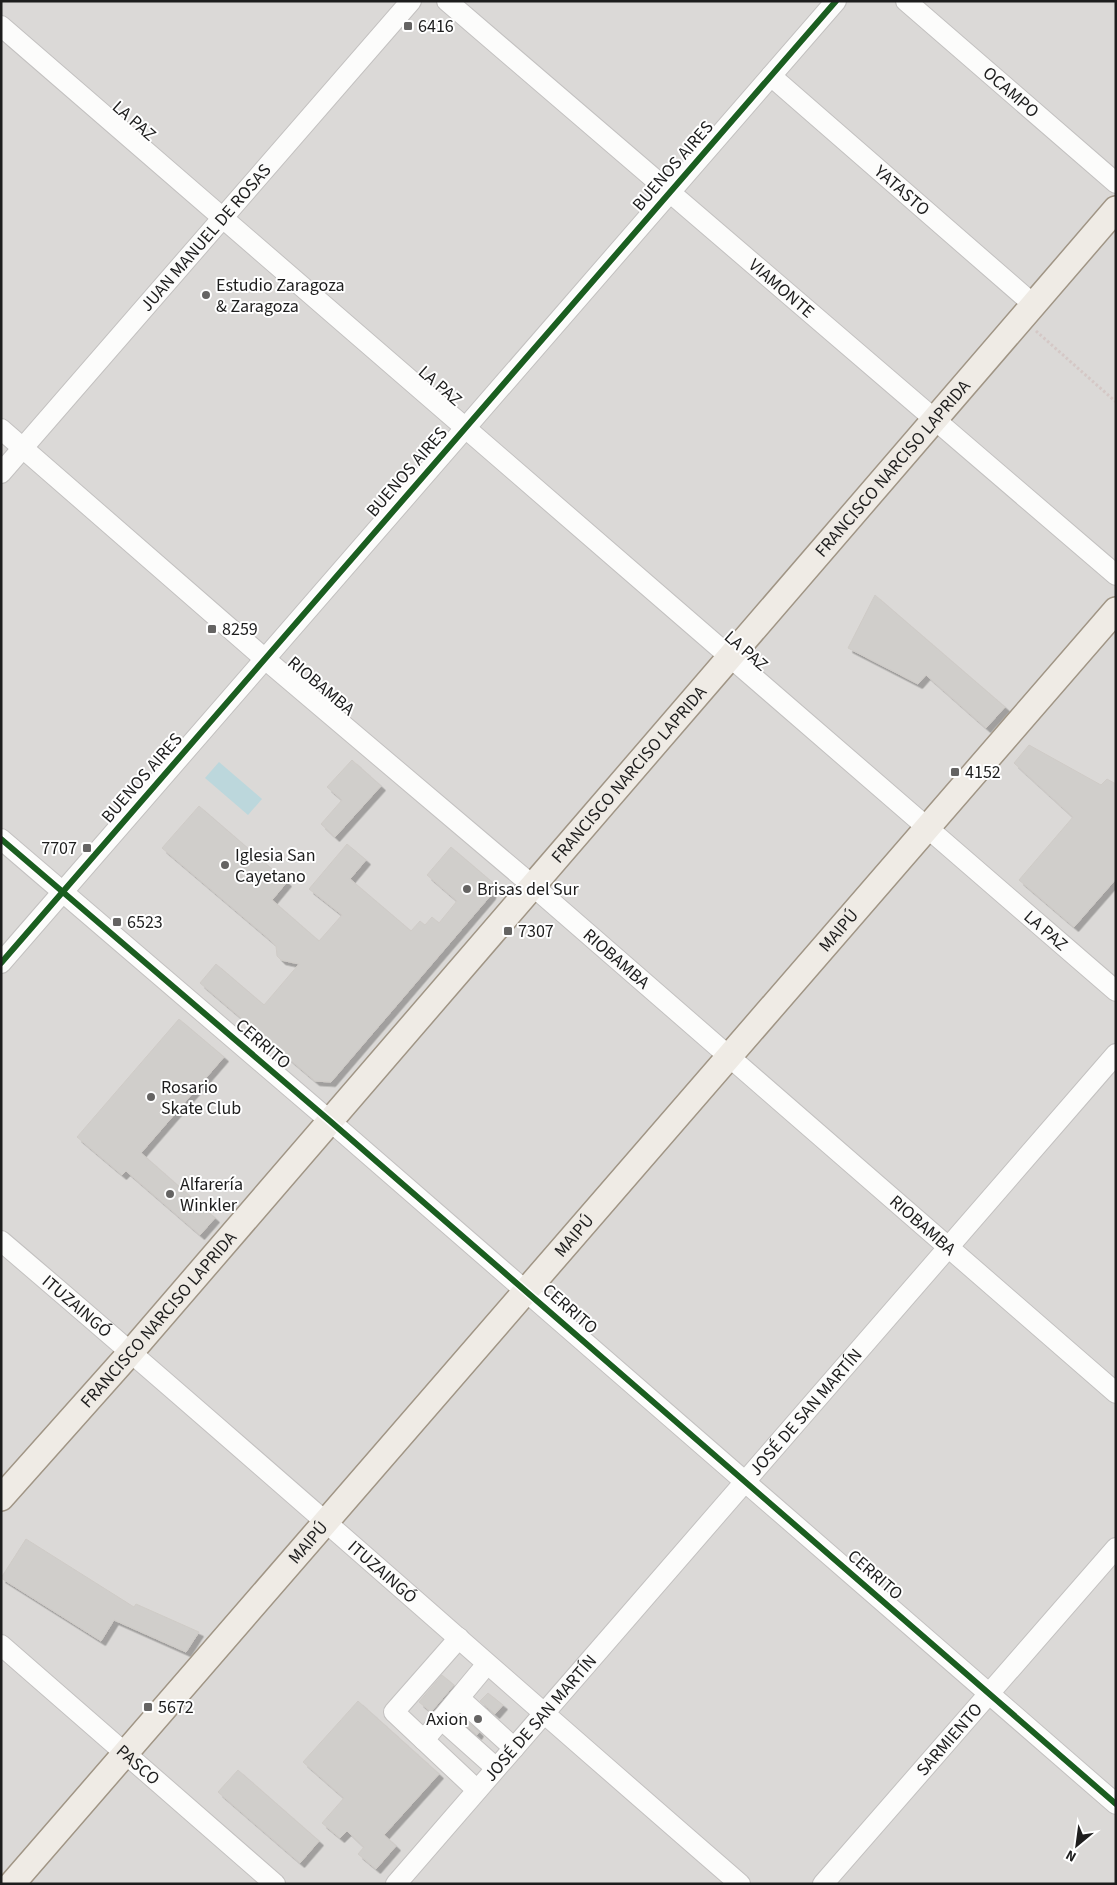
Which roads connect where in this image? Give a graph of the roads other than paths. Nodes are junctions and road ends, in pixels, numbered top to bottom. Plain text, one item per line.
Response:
1 (411, 1) edge
2 (448, 1) edge
3 (836, 1) edge
4 (906, 1) edge
5 (1, 26) edge
6 (772, 76) junction
7 (1116, 183) edge
8 (669, 193) junction
9 (1116, 209) edge
10 (223, 218) junction
11 (1028, 312) junction
12 (936, 420) junction
13 (466, 428) junction
14 (1, 429) edge
15 (23, 448) junction
16 (1, 473) edge
17 (1116, 575) edge
18 (1116, 610) edge
19 (730, 658) junction
20 (265, 659) junction
21 (927, 828) junction
22 (1, 839) edge
23 (533, 886) junction
24 (63, 892) junction
25 (1, 963) edge
26 (1116, 991) edge
27 (1116, 1054) edge
28 (729, 1057) junction
29 (330, 1121) junction
30 (1, 1241) edge
31 (948, 1247) junction
32 (526, 1291) junction
33 (131, 1352) junction
34 (1116, 1393) edge
35 (745, 1481) junction
36 (1, 1498) edge
37 (326, 1521) junction
38 (1116, 1548) edge
39 (459, 1638) junction
40 (1, 1646) edge
41 (487, 1664) junction
42 (989, 1694) junction
43 (459, 1698) junction
44 (544, 1714) junction
45 (441, 1719) junction
46 (424, 1740) junction
47 (514, 1748) junction
48 (125, 1753) junction
49 (496, 1768) junction
50 (477, 1790) junction
51 (1116, 1804) edge
52 (12, 1884) edge
53 (275, 1884) edge
54 (396, 1884) edge
55 (740, 1884) edge
56 (823, 1884) edge

1 - 10 street, JUAN MANUEL DE ROSAS
2 - 8 street, VIAMONTE
3 - 6 street, BUENOS AIRES
4 - 7 street, OCAMPO
5 - 10 street, LA PAZ
6 - 8 street, BUENOS AIRES
6 - 11 street, YATASTO
8 - 12 street, VIAMONTE
8 - 13 street, BUENOS AIRES
9 - 11 main road, FRANCISCO NARCISO LAPRIDA
10 - 13 street, LA PAZ
10 - 15 street, JUAN MANUEL DE ROSAS
11 - 12 main road, FRANCISCO NARCISO LAPRIDA
12 - 17 street, VIAMONTE
12 - 19 main road, FRANCISCO NARCISO LAPRIDA
13 - 19 street, LA PAZ
13 - 20 street, BUENOS AIRES
14 - 15 street, RIOBAMBA
15 - 16 street, JUAN MANUEL DE ROSAS
15 - 20 street, RIOBAMBA
18 - 21 main road, MAIPÚ
19 - 21 street, LA PAZ
19 - 23 main road, FRANCISCO NARCISO LAPRIDA
20 - 23 street, RIOBAMBA
20 - 24 street, BUENOS AIRES
21 - 26 street, LA PAZ
21 - 28 main road, MAIPÚ
22 - 24 street, CERRITO
23 - 28 street, RIOBAMBA
23 - 29 main road, FRANCISCO NARCISO LAPRIDA
24 - 25 street, BUENOS AIRES
24 - 29 street, CERRITO
27 - 31 street, JOSÉ DE SAN MARTÍN
28 - 31 street, RIOBAMBA
28 - 32 main road, MAIPÚ
29 - 32 street, CERRITO
29 - 33 main road, FRANCISCO NARCISO LAPRIDA
30 - 33 street, ITUZAINGÓ
31 - 34 street, RIOBAMBA
31 - 35 street, JOSÉ DE SAN MARTÍN
32 - 35 street, CERRITO
32 - 37 main road, MAIPÚ
33 - 36 main road, FRANCISCO NARCISO LAPRIDA
33 - 37 street, ITUZAINGÓ
35 - 42 street, CERRITO
35 - 44 street, JOSÉ DE SAN MARTÍN
37 - 39 street, ITUZAINGÓ
37 - 48 main road, MAIPÚ
38 - 42 street, SARMIENTO
39 - 41 street, ITUZAINGÓ
39 - 46 street
40 - 48 street, PASCO
41 - 43 street
41 - 44 street, ITUZAINGÓ
42 - 51 street, CERRITO
42 - 56 street, SARMIENTO
43 - 45 street
43 - 47 street
44 - 47 street, JOSÉ DE SAN MARTÍN
44 - 55 street, ITUZAINGÓ
45 - 46 street
45 - 49 street
46 - 50 street
47 - 49 street, JOSÉ DE SAN MARTÍN
48 - 52 main road, MAIPÚ
48 - 53 street, PASCO
49 - 50 street, JOSÉ DE SAN MARTÍN
50 - 54 street, JOSÉ DE SAN MARTÍN

